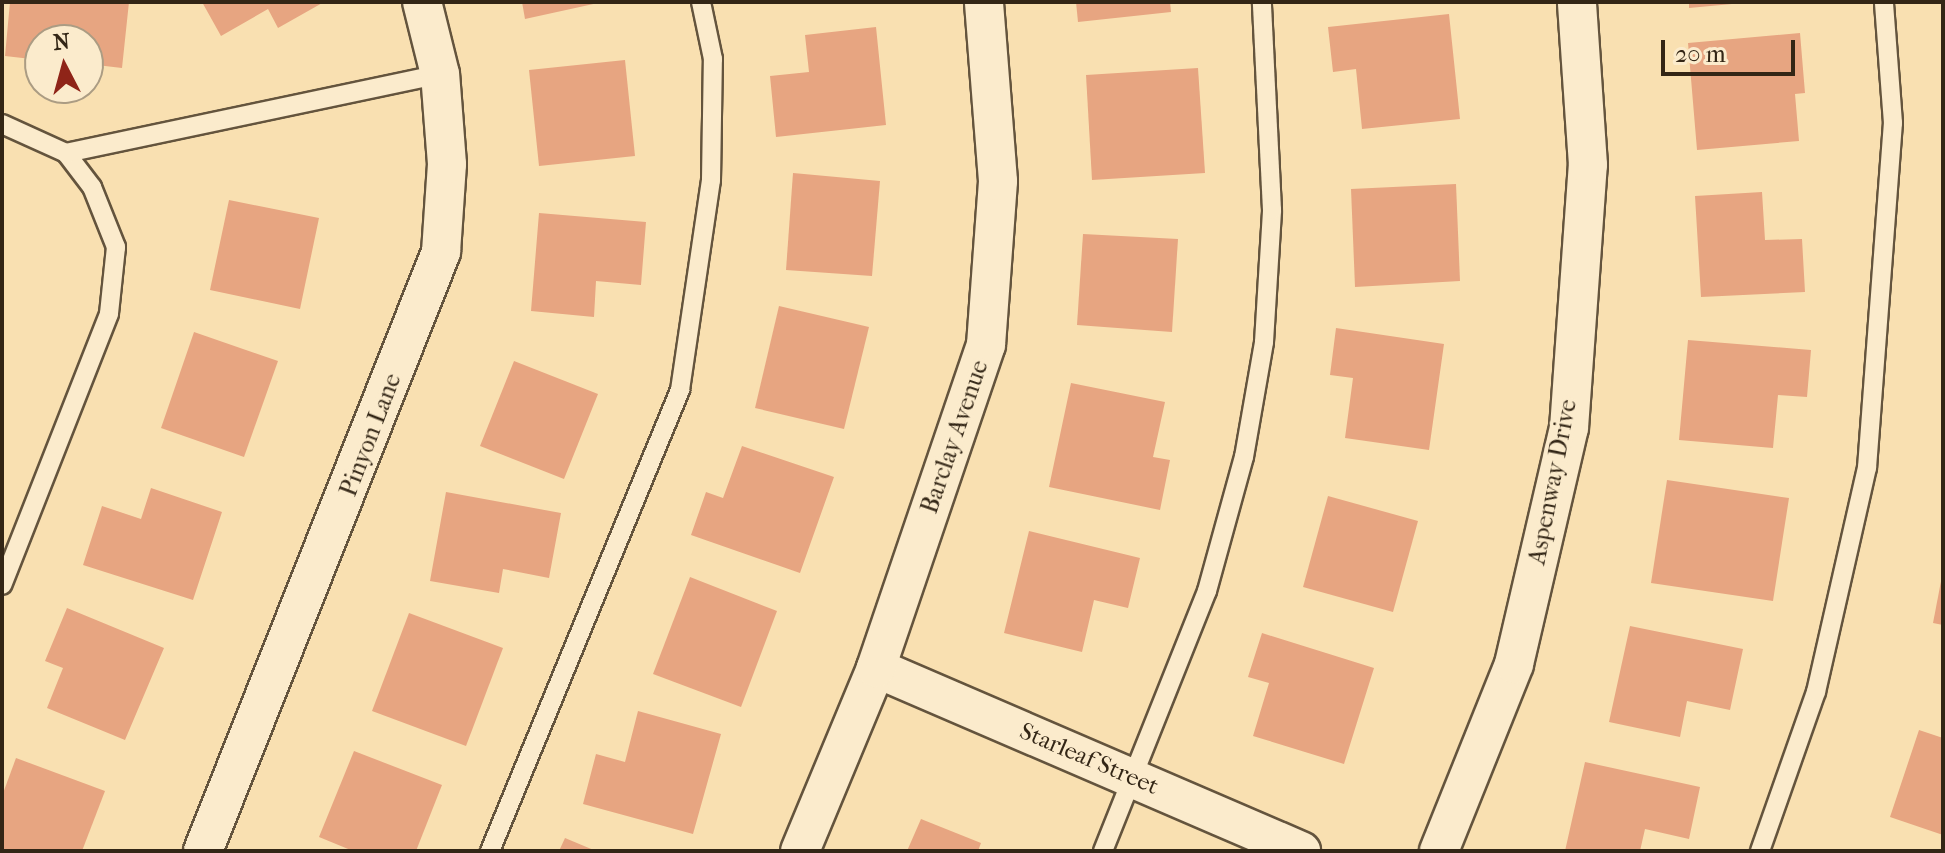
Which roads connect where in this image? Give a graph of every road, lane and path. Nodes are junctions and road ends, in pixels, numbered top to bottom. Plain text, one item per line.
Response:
1 (422, 2) edge
2 (701, 2) edge
3 (984, 2) edge
4 (1262, 2) edge
5 (1577, 2) edge
6 (1884, 2) edge
7 (440, 74) junction
8 (2, 124) edge
9 (66, 153) junction
10 (2, 585) edge
11 (876, 668) junction
12 (1134, 779) junction
13 (203, 851) edge
14 (490, 851) edge
15 (800, 851) edge
16 (1103, 851) edge
17 (1301, 851) edge
18 (1439, 851) edge
19 (1760, 851) edge

1 - 7 street, Pinyon Lane
2 - 14 lane
3 - 11 street, Barclay Avenue
4 - 12 lane
5 - 18 street, Aspenway Drive
6 - 19 lane
7 - 9 lane
7 - 13 street, Pinyon Lane
8 - 9 lane
9 - 10 lane
11 - 12 street, Starleaf Street
11 - 15 street, Barclay Avenue
12 - 16 lane
12 - 17 street, Starleaf Street

